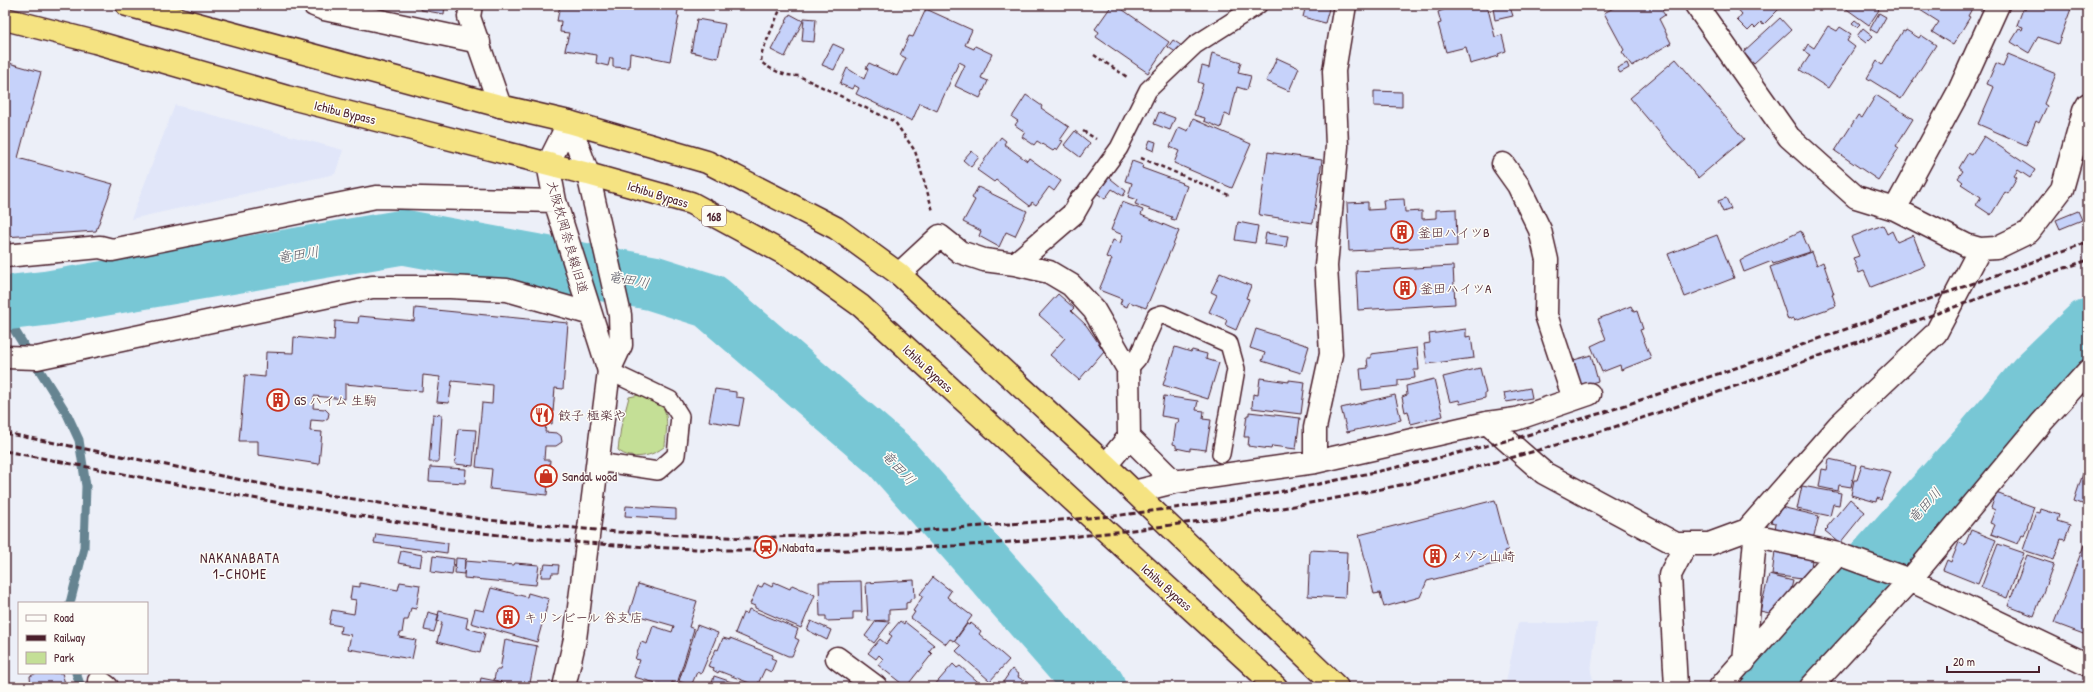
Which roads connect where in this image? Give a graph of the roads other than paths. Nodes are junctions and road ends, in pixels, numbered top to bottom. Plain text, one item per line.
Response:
1 (127, 5) edge
2 (314, 5) edge
3 (471, 5) edge
4 (1258, 5) edge
5 (1345, 5) edge
6 (1696, 5) edge
7 (1998, 5) edge
8 (5, 19) edge
9 (479, 42) junction
10 (2088, 104) edge
11 (500, 106) junction
12 (569, 122) junction
13 (548, 164) junction
14 (1503, 164) dead end
15 (588, 174) junction
16 (1081, 200) joint
17 (1895, 209) junction
18 (558, 211) junction
19 (1980, 249) junction
20 (5, 256) edge
21 (1015, 264) junction
22 (900, 274) junction
23 (591, 314) junction
24 (5, 357) edge
25 (1128, 369) junction
26 (609, 371) junction
27 (2088, 371) edge
28 (1487, 423) junction
29 (1129, 437) junction
30 (1221, 454) dead end
31 (598, 462) junction
32 (1315, 462) junction
33 (1106, 465) junction
34 (1174, 482) junction
35 (1134, 492) junction
36 (1751, 534) junction
37 (1686, 544) junction
38 (1838, 554) junction
39 (1910, 580) junction
40 (837, 658) dead end
41 (1744, 662) junction
42 (2088, 665) edge
43 (564, 687) edge
44 (876, 687) edge
45 (1276, 687) edge
46 (1337, 687) edge
47 (1676, 687) edge
48 (1720, 687) edge
49 (1811, 687) edge

1 - 11 highway
2 - 9 street
3 - 9 street
4 - 16 lane
5 - 32 street
6 - 17 street
7 - 17 street
8 - 13 highway, Ichibu Bypass / 168
9 - 11 street
10 - 19 street
11 - 12 highway
12 - 13 street, 大阪枚岡奈良線旧道
12 - 15 street, 大阪枚岡奈良線旧道
12 - 22 highway
13 - 15 highway, Ichibu Bypass / 168
13 - 18 street, 大阪枚岡奈良線旧道
14 - 28 street
15 - 26 street, 大阪枚岡奈良線旧道
15 - 45 highway, Ichibu Bypass / 168
16 - 21 street
17 - 19 street
18 - 20 street
18 - 23 street, 大阪枚岡奈良線旧道
19 - 36 street
21 - 22 street
21 - 25 street
22 - 33 highway
23 - 24 street
23 - 26 street, 大阪枚岡奈良線旧道
25 - 29 street
25 - 30 lane
26 - 31 street, 大阪枚岡奈良線旧道
26 - 31 lane
27 - 39 street
28 - 32 street
28 - 37 street
29 - 33 street
29 - 34 street
31 - 43 street, 大阪枚岡奈良線旧道
32 - 34 street
33 - 35 highway
34 - 35 street
35 - 46 highway
36 - 37 street
36 - 38 street
36 - 41 street
37 - 47 street
38 - 39 street
38 - 41 street
39 - 42 street
39 - 49 street
40 - 44 street
41 - 48 street

